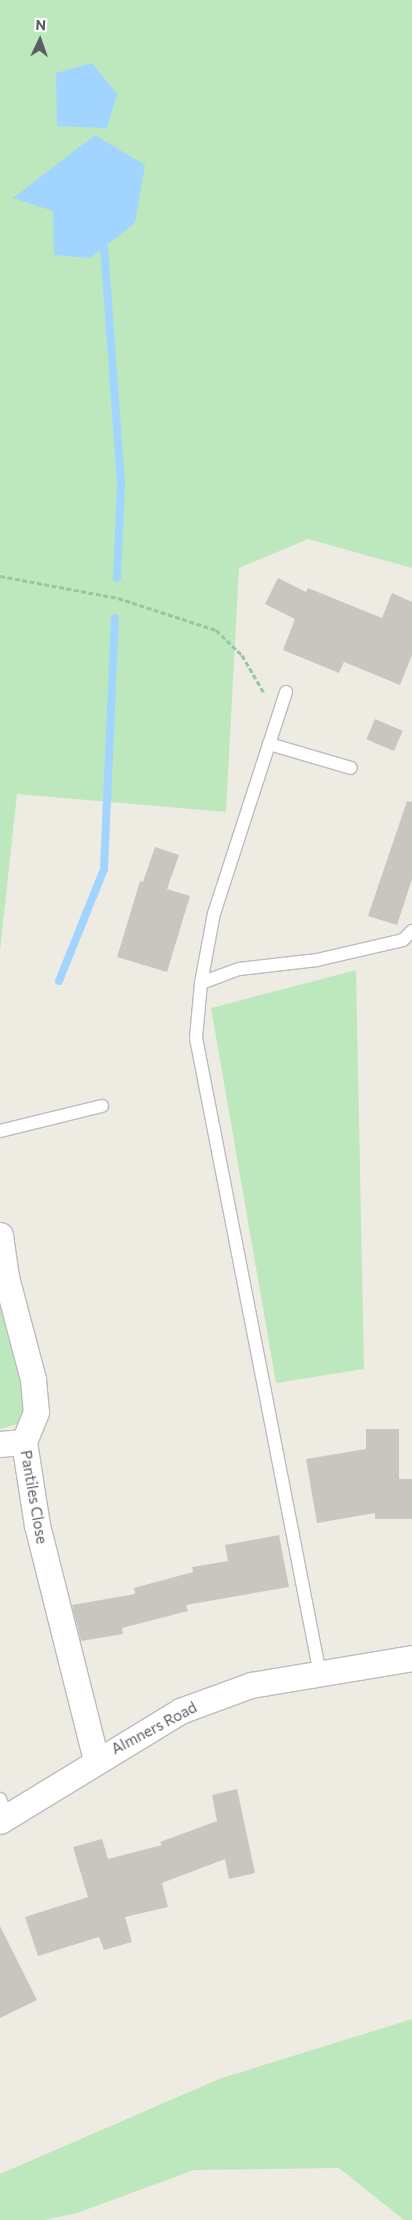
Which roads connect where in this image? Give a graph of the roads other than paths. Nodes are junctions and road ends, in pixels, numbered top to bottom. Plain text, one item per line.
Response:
1 (286, 692) dead end
2 (269, 744) junction
3 (351, 768) dead end
4 (412, 931) edge
5 (201, 983) junction
6 (102, 1106) dead end
7 (0, 1131) edge
8 (1, 1249) edge
9 (12, 1443) edge
10 (412, 1658) edge
11 (320, 1674) junction
12 (96, 1760) junction
13 (2, 1812) edge

1 - 2 lane
2 - 3 lane
2 - 5 lane
4 - 5 lane
5 - 11 lane
6 - 7 lane
8 - 9 street, Pantiles Close
9 - 12 street, Pantiles Close
10 - 11 street, Almners Road
11 - 12 street, Almners Road
12 - 13 street, Almners Road

